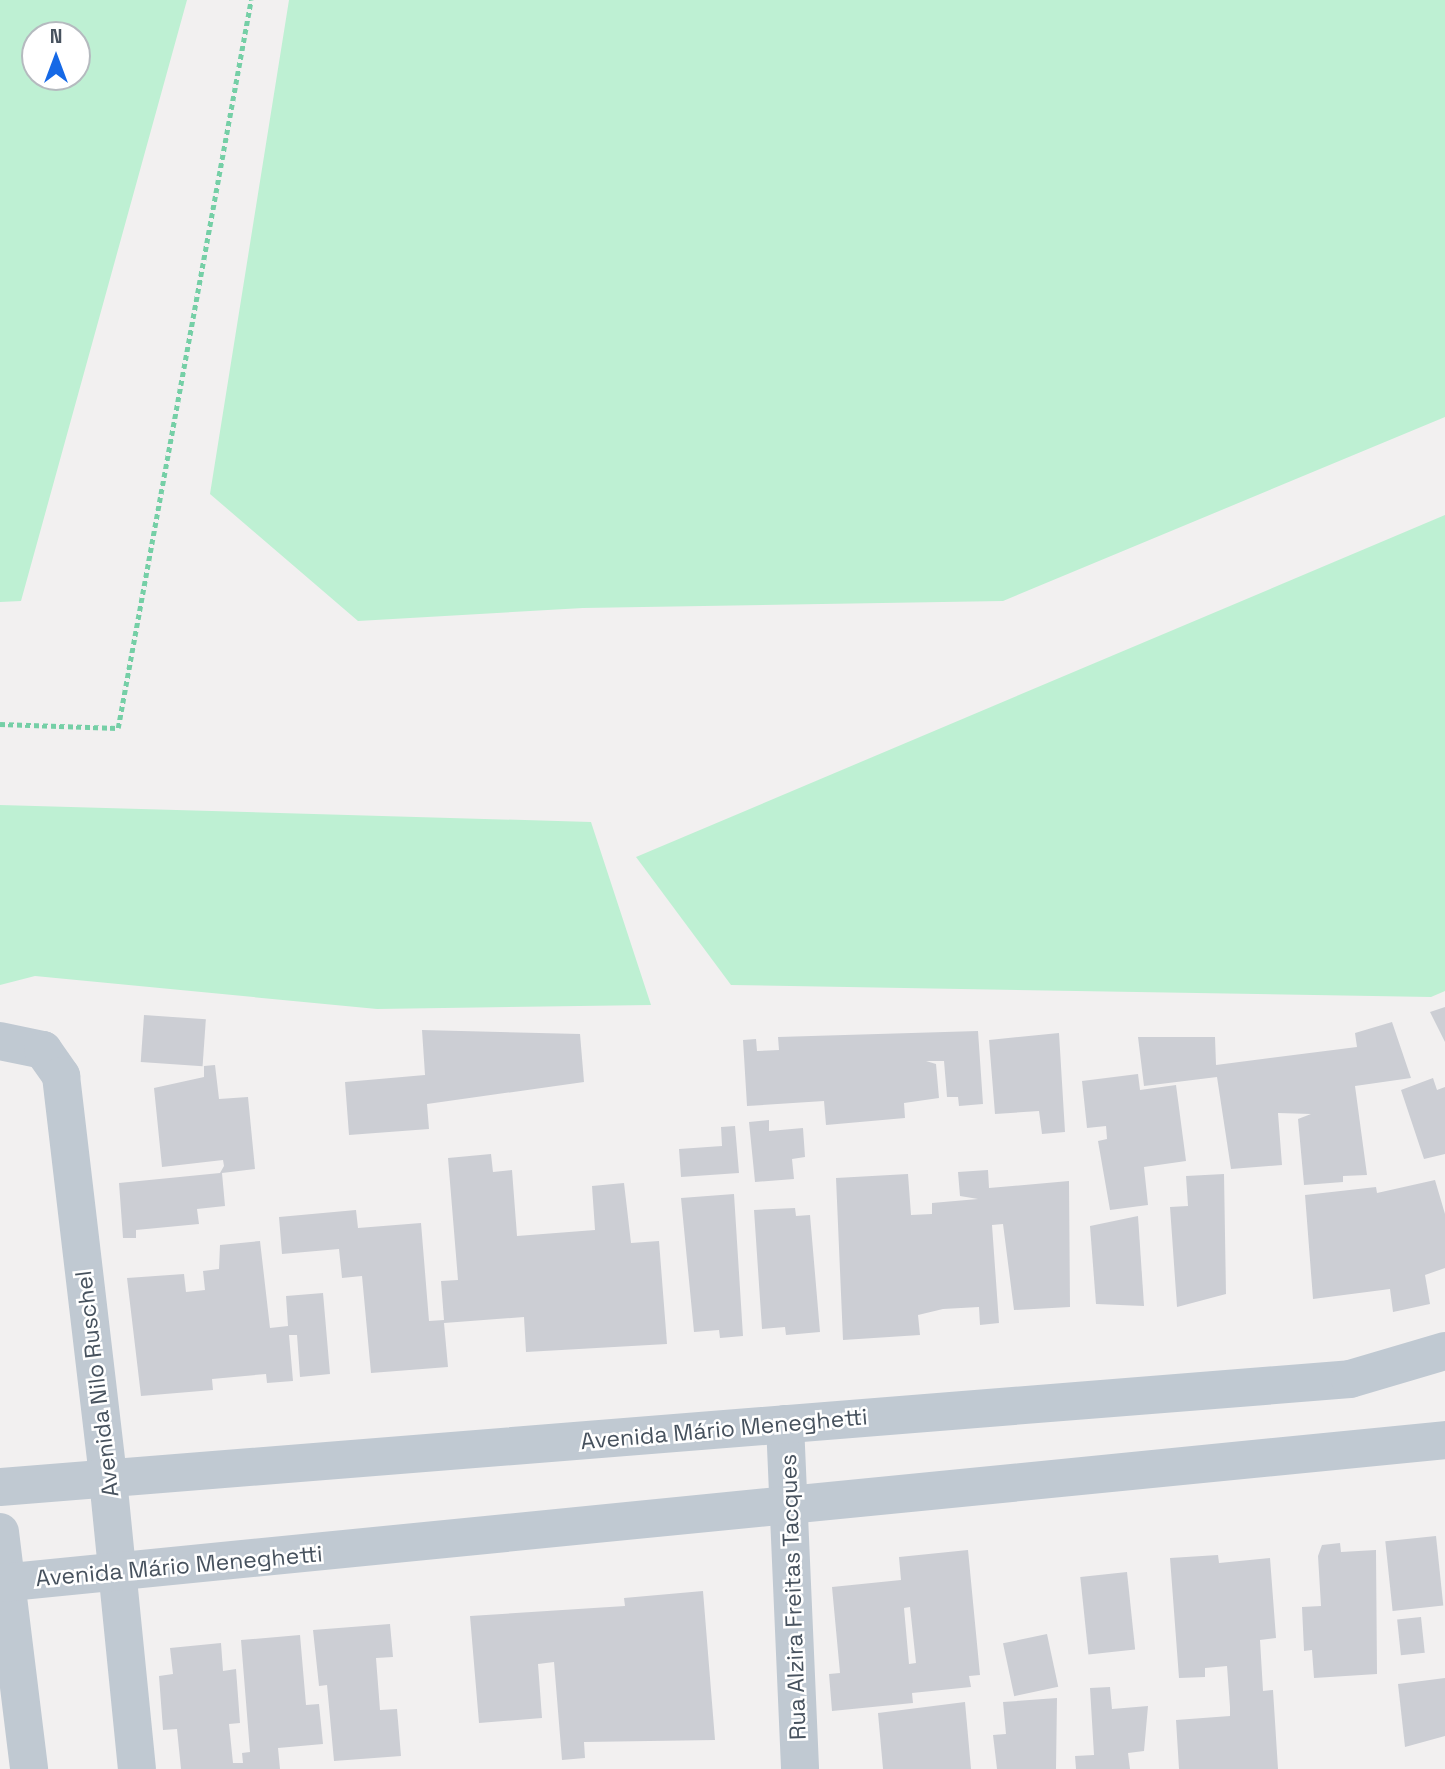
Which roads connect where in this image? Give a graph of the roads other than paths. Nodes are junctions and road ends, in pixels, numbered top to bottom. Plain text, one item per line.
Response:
1 (0, 1041) edge
2 (1445, 1351) edge
3 (785, 1424) junction
4 (1445, 1440) edge
5 (108, 1479) junction
6 (0, 1487) edge
7 (792, 1508) junction
8 (0, 1532) edge
9 (118, 1572) junction
10 (3, 1582) edge
11 (29, 1769) edge
12 (137, 1769) edge
13 (800, 1769) edge

1 - 5 street, Avenida Nilo Ruschel
2 - 3 street, Avenida Mário Meneghetti
3 - 5 street, Avenida Mário Meneghetti
3 - 7 street, Rua Alzira Freitas Tacques
4 - 7 street, Avenida Mário Meneghetti
5 - 6 street, Avenida Mário Meneghetti
5 - 9 street, Avenida Nilo Ruschel
7 - 9 street, Avenida Mário Meneghetti
7 - 13 street, Rua Alzira Freitas Tacques
8 - 10 street
9 - 10 street, Avenida Mário Meneghetti
9 - 12 street, Avenida Nilo Ruschel
10 - 11 street

